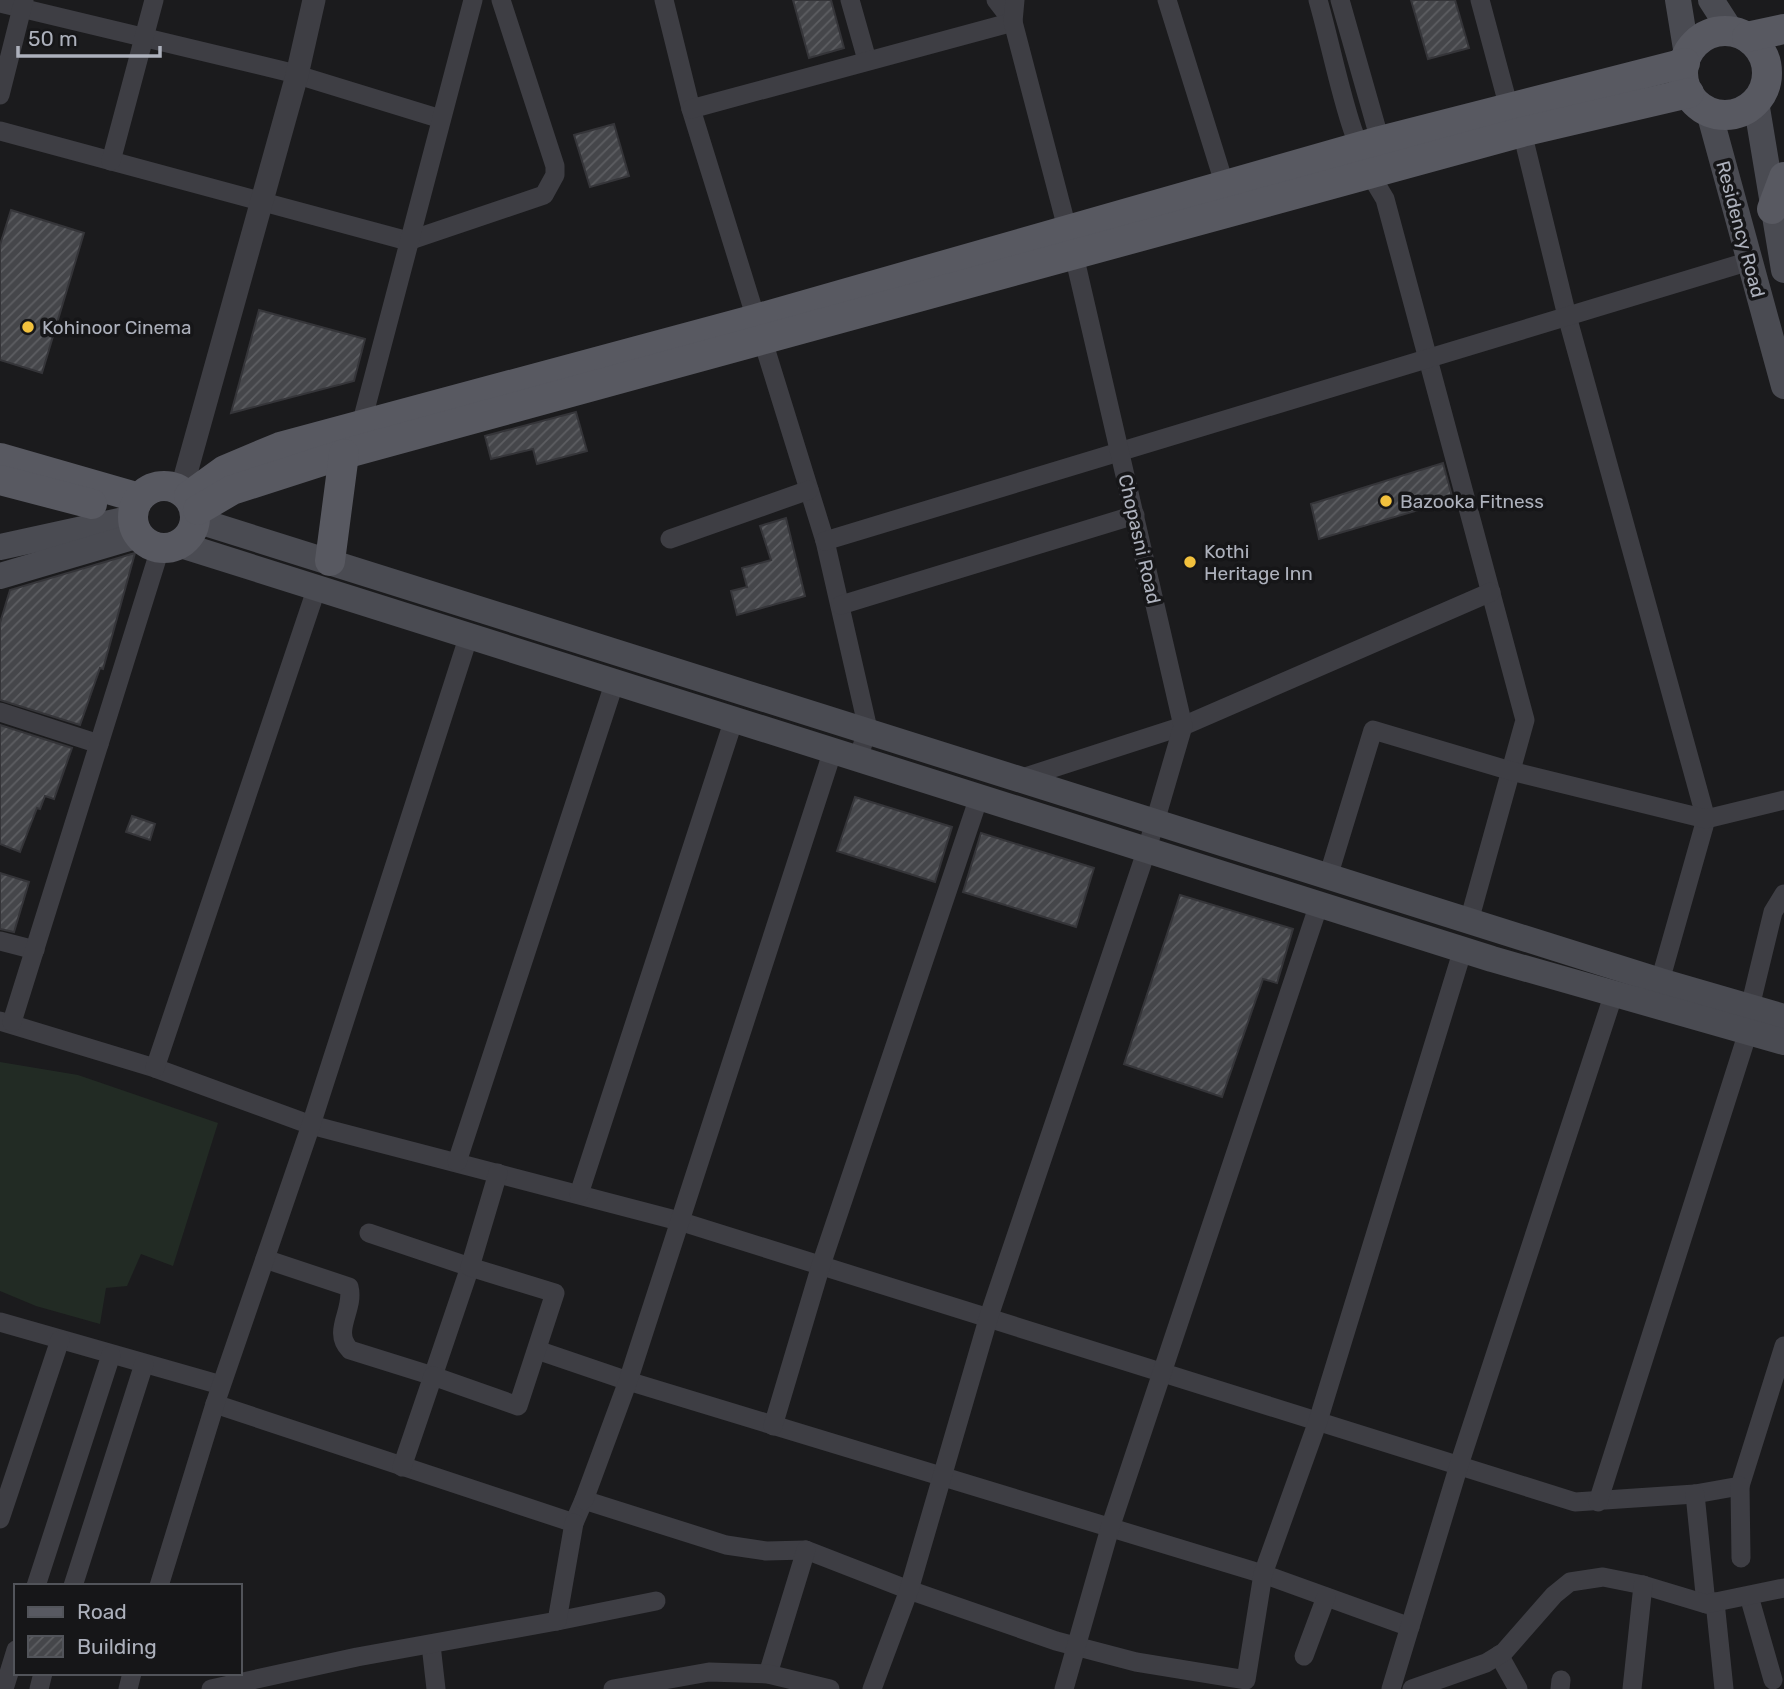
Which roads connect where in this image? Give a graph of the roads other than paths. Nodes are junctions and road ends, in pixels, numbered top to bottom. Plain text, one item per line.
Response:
1 (154, 0) edge
2 (314, 0) edge
3 (473, 0) edge
4 (500, 0) edge
5 (664, 0) edge
6 (850, 0) edge
7 (996, 0) edge
8 (1015, 0) edge
9 (1167, 0) edge
10 (1318, 0) edge
11 (1340, 0) edge
12 (1480, 0) edge
13 (1678, 0) edge
14 (1711, 0) edge
15 (0, 3) edge
16 (23, 4) edge
17 (1013, 22) junction
18 (1784, 29) edge
19 (1739, 34) junction
20 (144, 38) junction
21 (1686, 59) junction
22 (867, 60) junction
23 (297, 75) junction
24 (1769, 84) edge
25 (0, 95) edge
26 (1699, 102) junction
27 (691, 108) junction
28 (441, 119) junction
29 (1515, 120) junction
30 (0, 131) edge
31 (1374, 158) junction
32 (111, 161) junction
33 (1784, 177) edge
34 (1224, 186) junction
35 (262, 201) junction
36 (1772, 209) junction
37 (408, 241) junction
38 (1071, 243) junction
39 (1750, 261) junction
40 (1783, 262) edge
41 (1567, 316) junction
42 (760, 330) junction
43 (1429, 360) junction
44 (1784, 386) edge
45 (361, 425) junction
46 (1120, 451) junction
47 (344, 454) junction
48 (0, 458) edge
49 (0, 480) edge
50 (809, 490) junction
51 (1135, 515) junction
52 (164, 518) junction
53 (670, 539) dead end
54 (825, 541) junction
55 (0, 547) edge
56 (330, 561) junction
57 (0, 576) edge
58 (317, 587) junction
59 (1491, 592) junction
60 (841, 605) junction
61 (469, 635) junction
62 (615, 681) junction
63 (0, 712) edge
64 (734, 719) junction
65 (1183, 726) junction
66 (868, 729) junction
67 (99, 744) junction
68 (833, 750) junction
69 (858, 758) junction
70 (1511, 771) junction
71 (1019, 779) junction
72 (979, 797) junction
73 (1784, 800) edge
74 (1706, 819) junction
75 (1156, 822) junction
76 (1147, 849) junction
77 (1328, 877) junction
78 (1784, 894) edge
79 (1319, 904) junction
80 (1469, 921) junction
81 (0, 941) edge
82 (1463, 949) junction
83 (35, 950) junction
84 (1660, 981) junction
85 (1614, 993) junction
86 (1784, 1017) edge
87 (1749, 1019) junction
88 (6, 1021) edge
89 (1784, 1042) edge
90 (155, 1068) junction
91 (312, 1125) junction
92 (457, 1162) junction
93 (498, 1173) junction
94 (579, 1194) junction
95 (679, 1221) junction
96 (369, 1233) dead end
97 (265, 1259) junction
98 (821, 1265) junction
99 (470, 1267) junction
100 (989, 1316) junction
101 (1, 1327) edge
102 (60, 1340) junction
103 (1784, 1346) edge
104 (537, 1350) junction
105 (111, 1355) junction
106 (145, 1364) junction
107 (1163, 1372) junction
108 (433, 1376) junction
109 (628, 1381) junction
110 (218, 1395) junction
111 (1318, 1421) junction
112 (773, 1426) junction
113 (1460, 1465) junction
114 (402, 1467) junction
115 (942, 1477) junction
116 (1740, 1486) junction
117 (1695, 1494) junction
118 (584, 1500) junction
119 (1598, 1502) junction
120 (0, 1520) edge
121 (574, 1523) junction
122 (1110, 1528) junction
123 (806, 1550) junction
124 (1741, 1558) dead end
125 (1263, 1574) junction
126 (37, 1584) edge
127 (74, 1584) edge
128 (160, 1584) edge
129 (1643, 1585) junction
130 (1784, 1588) edge
131 (909, 1590) junction
132 (1749, 1595) junction
133 (1326, 1597) junction
134 (656, 1601) dead end
135 (1710, 1603) junction
136 (557, 1621) junction
137 (1410, 1627) junction
138 (431, 1645) junction
139 (1075, 1646) junction
140 (1499, 1655) junction
141 (14, 1656) edge
142 (1304, 1656) dead end
143 (768, 1674) junction
144 (1773, 1680) dead end
145 (260, 1684) edge
146 (1246, 1685) edge
147 (4, 1689) edge
148 (211, 1689) edge
149 (436, 1689) edge
150 (613, 1689) edge
151 (830, 1689) edge
152 (872, 1689) edge
153 (1064, 1689) edge
154 (1391, 1689) edge
155 (1412, 1689) edge
156 (1518, 1689) edge
157 (1632, 1689) edge
158 (1724, 1689) edge

1 - 20 street
2 - 23 street
3 - 28 street
4 - 37 street
5 - 27 street
6 - 22 street
7 - 17 street
8 - 17 street
9 - 34 street
10 - 31 street
11 - 31 street
12 - 29 street
13 - 21 main road
14 - 19 main road
15 - 16 street
16 - 20 street
16 - 25 street
17 - 22 street
17 - 38 street, Chopasni Road
18 - 19 main road
19 - 21 main road
19 - 24 main road
20 - 23 street
20 - 32 street
21 - 26 main road
21 - 29 main road
22 - 27 street
23 - 28 street
23 - 35 street
24 - 26 main road
24 - 36 main road, Residency Road
26 - 29 main road
26 - 39 main road, Residency Road
27 - 42 street
28 - 37 street
29 - 31 main road
29 - 41 street
30 - 32 street
31 - 34 main road
31 - 38 main road
31 - 43 street
32 - 35 street
33 - 36 main road
34 - 38 main road
35 - 37 street
35 - 52 street
36 - 40 main road, Residency Road
37 - 45 street
38 - 42 main road
38 - 46 street, Chopasni Road
39 - 41 street
39 - 44 main road, Residency Road
41 - 43 street
41 - 74 street
42 - 45 main road
42 - 47 main road
42 - 50 street
43 - 46 street
43 - 59 street
45 - 52 main road
46 - 51 street, Chopasni Road
46 - 54 street
47 - 52 main road
47 - 56 main road
48 - 52 main road
49 - 52 main road
50 - 53 street
50 - 54 street
51 - 60 street
51 - 65 street, Chopasni Road
52 - 55 main road
52 - 56 main road
52 - 57 main road
52 - 58 main road
52 - 67 street
54 - 60 street
56 - 66 main road
58 - 61 main road
58 - 90 street
59 - 65 street
59 - 70 street
60 - 66 street
61 - 62 main road
61 - 91 street
62 - 64 main road
62 - 92 street
63 - 67 street
64 - 68 main road
64 - 94 street
65 - 71 street
65 - 75 street, Chopasni Road
66 - 69 street
66 - 71 main road
67 - 83 street
68 - 69 main road
68 - 95 street
69 - 72 main road
70 - 74 street
70 - 77 street
70 - 80 street
71 - 75 main road
72 - 76 main road
72 - 98 street
73 - 74 street
74 - 84 street
75 - 76 street, Chopasni Road
75 - 77 main road
76 - 79 main road
76 - 100 street, Chopasni Road
77 - 80 main road
78 - 87 street
79 - 82 main road
79 - 107 street
80 - 84 main road
81 - 83 street
82 - 85 main road
82 - 111 street
83 - 88 street
84 - 87 main road
85 - 87 main road
85 - 113 street
86 - 87 main road
87 - 89 main road
87 - 119 street
88 - 90 street
90 - 91 street
91 - 92 street
91 - 97 street
92 - 93 street
93 - 94 street
93 - 99 street
94 - 95 street
95 - 98 street
95 - 109 street
96 - 99 street
97 - 108 street
97 - 110 street
98 - 100 street
98 - 112 street
99 - 104 street
99 - 108 street
100 - 107 street
100 - 115 street, Chopasni Road
101 - 102 street
102 - 105 street
102 - 120 street
103 - 116 street
104 - 108 street
104 - 109 street
105 - 106 street
105 - 126 street
106 - 110 street
106 - 127 street
107 - 111 street
107 - 122 street
108 - 114 street
109 - 112 street
109 - 118 street
110 - 114 street
110 - 128 street
111 - 113 street
111 - 125 street
112 - 115 street
113 - 119 street
113 - 137 street
114 - 121 street
115 - 122 street
115 - 131 street, Chopasni Road
116 - 117 street
116 - 124 street
117 - 119 street
117 - 135 street
118 - 121 street
118 - 123 street
121 - 136 street
122 - 125 street
122 - 139 street
123 - 131 street
123 - 143 street
125 - 133 street
125 - 146 street
129 - 135 street
129 - 140 street
129 - 157 street
130 - 132 street
131 - 139 street
131 - 152 street, Chopasni Road
132 - 135 street
132 - 144 street
133 - 137 street
133 - 142 street
134 - 136 street
135 - 158 street
136 - 138 street
137 - 154 street
138 - 145 street
138 - 149 street
139 - 146 street
139 - 153 street
140 - 155 street
140 - 156 street
141 - 147 street
143 - 150 street
143 - 151 street
145 - 148 street

